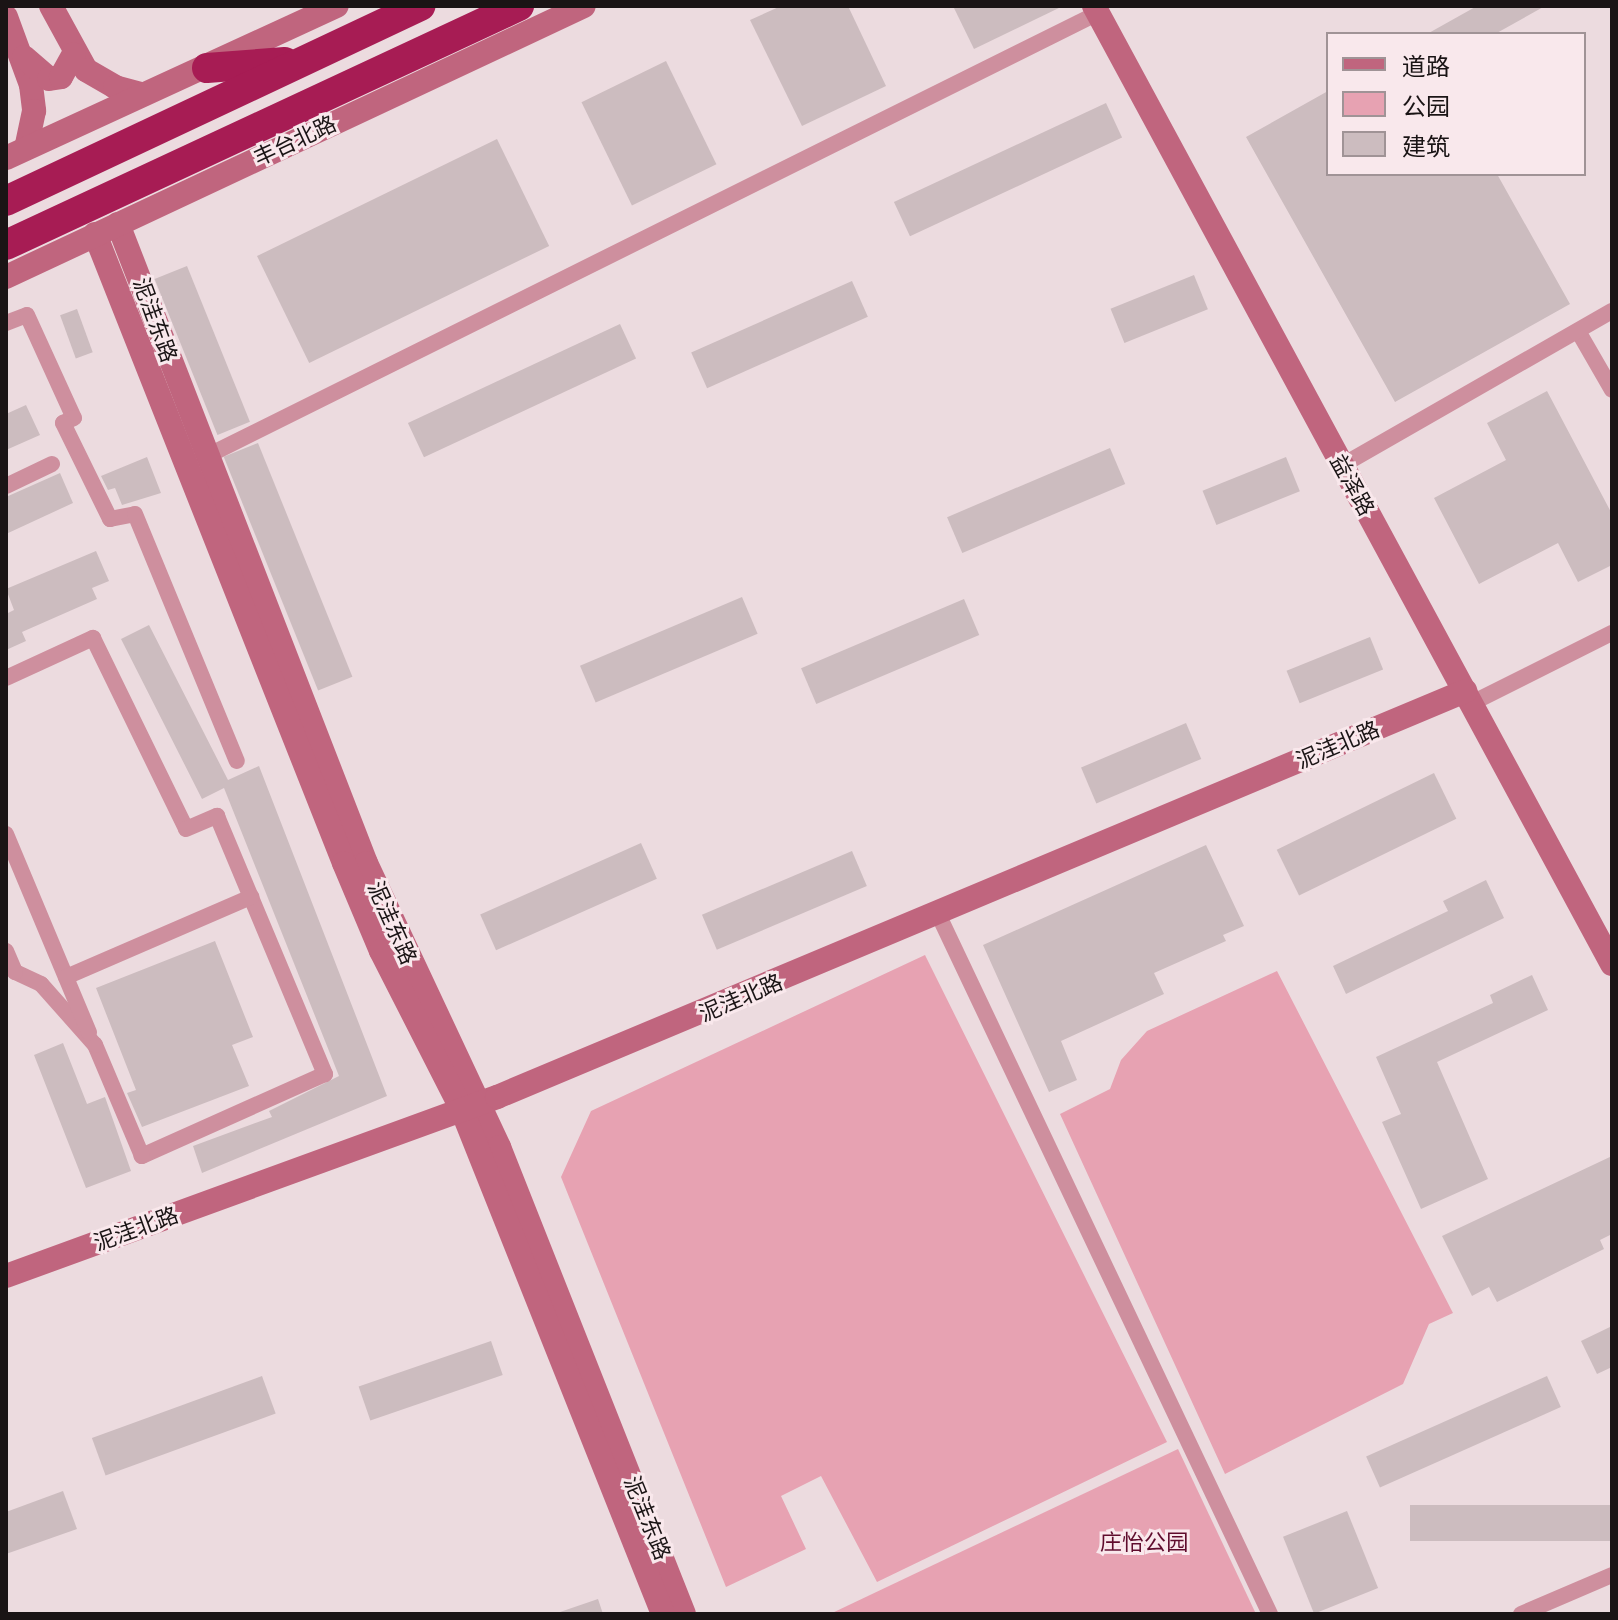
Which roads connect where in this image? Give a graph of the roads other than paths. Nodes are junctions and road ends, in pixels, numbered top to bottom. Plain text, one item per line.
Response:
1 (51, 6) edge
2 (337, 6) edge
3 (420, 6) edge
4 (519, 6) edge
5 (584, 6) edge
6 (1096, 9) edge
7 (6, 17) edge
8 (74, 54) junction
9 (24, 57) junction
10 (303, 61) junction
11 (207, 68) junction
12 (142, 94) junction
13 (16, 153) edge
14 (6, 201) edge
15 (118, 224) junction
16 (95, 234) junction
17 (6, 245) edge
18 (6, 277) edge
19 (115, 285) junction
20 (1612, 311) edge
21 (6, 323) edge
22 (1578, 331) junction
23 (176, 382) junction
24 (1612, 390) edge
25 (205, 457) junction
26 (52, 464) dead end
27 (1341, 466) junction
28 (6, 486) edge
29 (1612, 633) edge
30 (6, 678) edge
31 (1468, 697) junction
32 (237, 761) dead end
33 (6, 834) edge
34 (251, 897) junction
35 (939, 916) junction
36 (6, 951) edge
37 (1612, 964) edge
38 (66, 977) junction
39 (95, 1045) junction
40 (471, 1107) junction
41 (6, 1276) edge
42 (1612, 1575) edge
43 (663, 1614) edge
44 (684, 1614) edge
45 (1270, 1614) edge
46 (1521, 1614) edge

1 - 8 street
2 - 11 street
3 - 10 highway
4 - 17 highway, 丰台北路
5 - 15 street, 丰台北路
6 - 25 street
6 - 27 street, 益泽路
7 - 9 street
8 - 9 street
8 - 12 street
9 - 13 street
10 - 11 highway
10 - 14 highway
11 - 12 street
12 - 13 street
15 - 16 street, 丰台北路
15 - 23 street, 泥洼东路
16 - 18 street, 丰台北路
16 - 19 street, 泥洼东路
19 - 23 street
19 - 40 street, 泥洼东路
20 - 22 street
21 - 32 street
22 - 24 street
22 - 27 street
23 - 25 street, 泥洼东路
25 - 40 street, 泥洼东路
26 - 28 street
27 - 31 street, 益泽路
29 - 31 street
30 - 34 street
31 - 35 street, 泥洼北路
31 - 37 street, 益泽路
33 - 38 street
34 - 38 street
34 - 39 street
35 - 40 street, 泥洼北路
35 - 45 street
36 - 39 street
38 - 39 street
40 - 41 street, 泥洼北路
40 - 43 street, 泥洼东路
40 - 44 street, 泥洼东路
42 - 46 street

